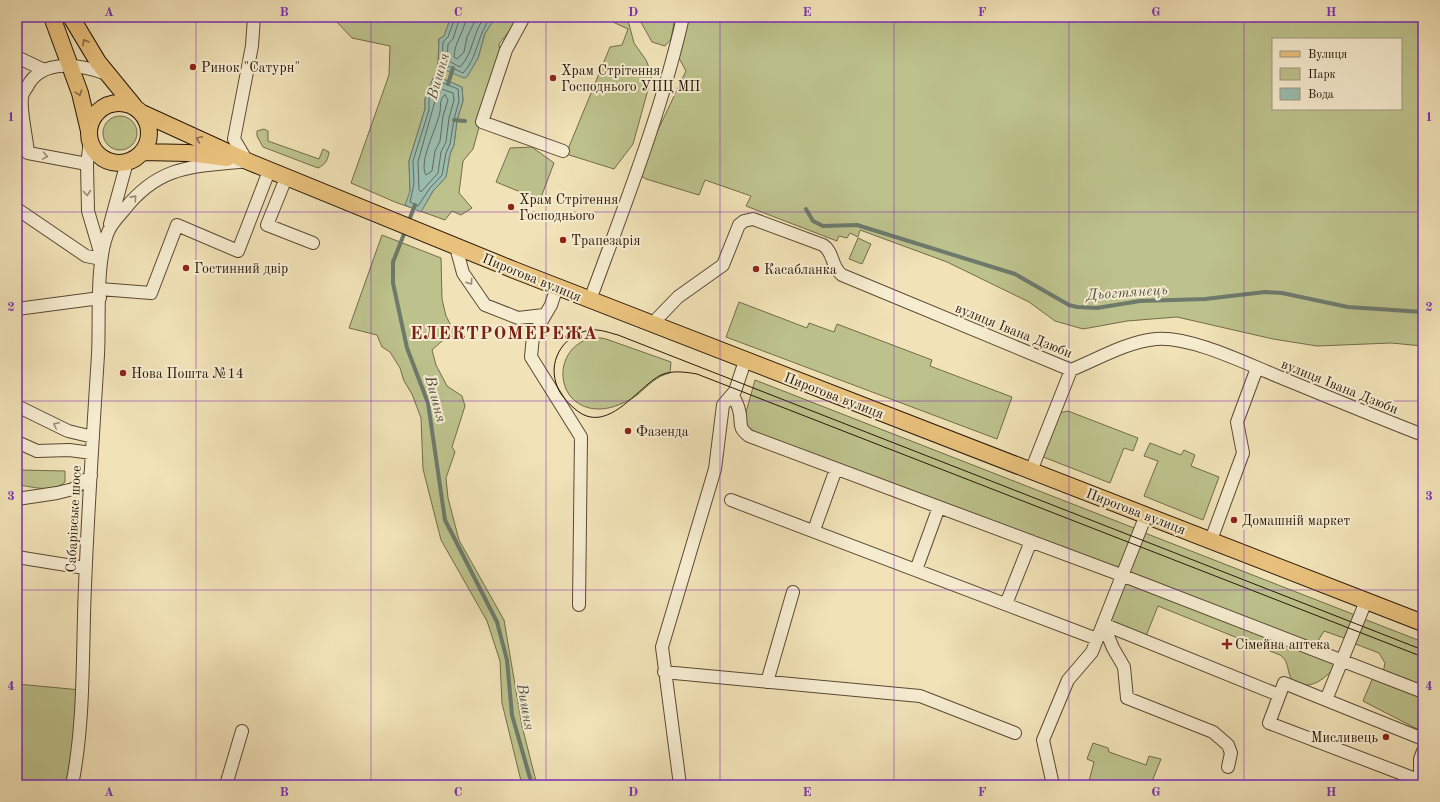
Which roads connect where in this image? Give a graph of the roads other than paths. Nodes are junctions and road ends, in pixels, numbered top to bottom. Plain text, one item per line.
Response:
1 (52, 17) edge
2 (72, 17) edge
3 (254, 17) edge
4 (524, 17) edge
5 (682, 17) edge
6 (17, 57) edge
7 (69, 65) junction
8 (44, 70) junction
9 (107, 74) junction
10 (138, 110) junction
11 (90, 137) junction
12 (17, 146) edge
13 (563, 151) dead end
14 (142, 152) junction
15 (28, 153) junction
16 (247, 161) junction
17 (126, 162) junction
18 (87, 164) junction
19 (269, 171) junction
20 (286, 178) junction
21 (17, 209) edge
22 (109, 229) junction
23 (313, 243) dead end
24 (451, 245) junction
25 (101, 257) junction
26 (557, 287) junction
27 (100, 293) junction
28 (590, 300) junction
29 (17, 309) edge
30 (544, 315) junction
31 (652, 324) junction
32 (745, 361) junction
33 (1257, 368) junction
34 (1071, 370) junction
35 (733, 395) junction
36 (17, 406) edge
37 (1423, 435) edge
38 (93, 437) junction
39 (17, 442) edge
40 (92, 453) junction
41 (836, 469) junction
42 (1031, 471) junction
43 (91, 476) junction
44 (17, 499) edge
45 (731, 500) dead end
46 (939, 507) junction
47 (1146, 515) junction
48 (814, 530) junction
49 (1210, 540) junction
50 (1031, 541) junction
51 (17, 557) edge
52 (86, 568) junction
53 (916, 570) junction
54 (1121, 575) junction
55 (793, 592) dead end
56 (1366, 601) junction
57 (1006, 604) junction
58 (579, 605) dead end
59 (1423, 623) edge
60 (1103, 624) junction
61 (1097, 639) junction
62 (1342, 660) junction
63 (664, 672) junction
64 (768, 682) junction
65 (1423, 692) edge
66 (1280, 695) junction
67 (1326, 700) junction
68 (242, 731) dead end
69 (1015, 733) dead end
70 (1423, 739) edge
71 (1423, 751) edge
72 (1228, 767) dead end
73 (1420, 783) edge
74 (76, 784) edge
75 (226, 785) edge
76 (680, 785) edge
77 (1053, 785) edge

1 - 7 main road
9 -> 2 main road, Пирогова вулиця
3 - 16 street
4 - 13 street
5 - 28 street
6 - 8 street
7 - 8 street
7 - 9 street
7 -> 11 main road
8 - 15 street
9 - 10 main road, Пирогова вулиця
10 - 11 main road
10 - 14 main road
16 -> 10 main road, Пирогова вулиця
11 - 17 main road
11 - 18 street
12 - 15 street
14 - 16 main road, Пирогова вулиця
14 - 17 main road
15 -> 18 street
16 - 19 main road, Пирогова вулиця
22 -> 16 street
17 - 22 street
18 -> 25 street
19 - 20 main road, Пирогова вулиця
19 - 27 street
20 - 23 street
20 - 24 main road, Пирогова вулиця
21 - 25 street
22 - 25 street
24 - 26 main road, Пирогова вулиця
24 -> 30 street
25 - 27 street, Сабарівське шосе
26 - 28 main road, Пирогова вулиця
26 - 30 street
27 - 29 street
27 - 38 street, Сабарівське шосе
28 - 31 main road, Пирогова вулиця
30 - 58 street
31 - 32 main road, Пирогова вулиця
31 - 34 street, вулиця Івана Дзюби
32 - 35 street
32 - 42 main road, Пирогова вулиця
33 - 34 street, вулиця Івана Дзюби
33 - 37 street, вулиця Івана Дзюби
33 - 49 street
34 - 42 street
35 - 41 street
35 - 63 street
38 -> 36 street
38 - 40 street, Сабарівське шосе
39 - 40 street
40 - 43 street, Сабарівське шосе
41 - 46 street
41 - 48 street
42 - 47 main road, Пирогова вулиця
43 - 44 street
43 - 52 street, Сабарівське шосе
45 - 48 street
46 - 50 street
46 - 53 street
47 - 49 main road, Пирогова вулиця
47 - 54 street
48 - 53 street
49 - 56 main road, Пирогова вулиця
50 - 54 street
50 - 57 street
51 - 52 street
52 - 74 street, Сабарівське шосе
53 - 57 street
54 - 60 street
54 - 62 street
55 - 64 street
56 - 59 main road, Пирогова вулиця
56 - 62 street
57 - 61 street
60 - 61 street
60 - 66 street
60 - 72 street
61 - 77 street
62 - 65 street
62 - 67 street
63 - 64 street
63 - 76 street
64 - 69 street
66 - 67 street
66 - 73 street
67 - 70 street
68 - 75 street
71 - 73 street

